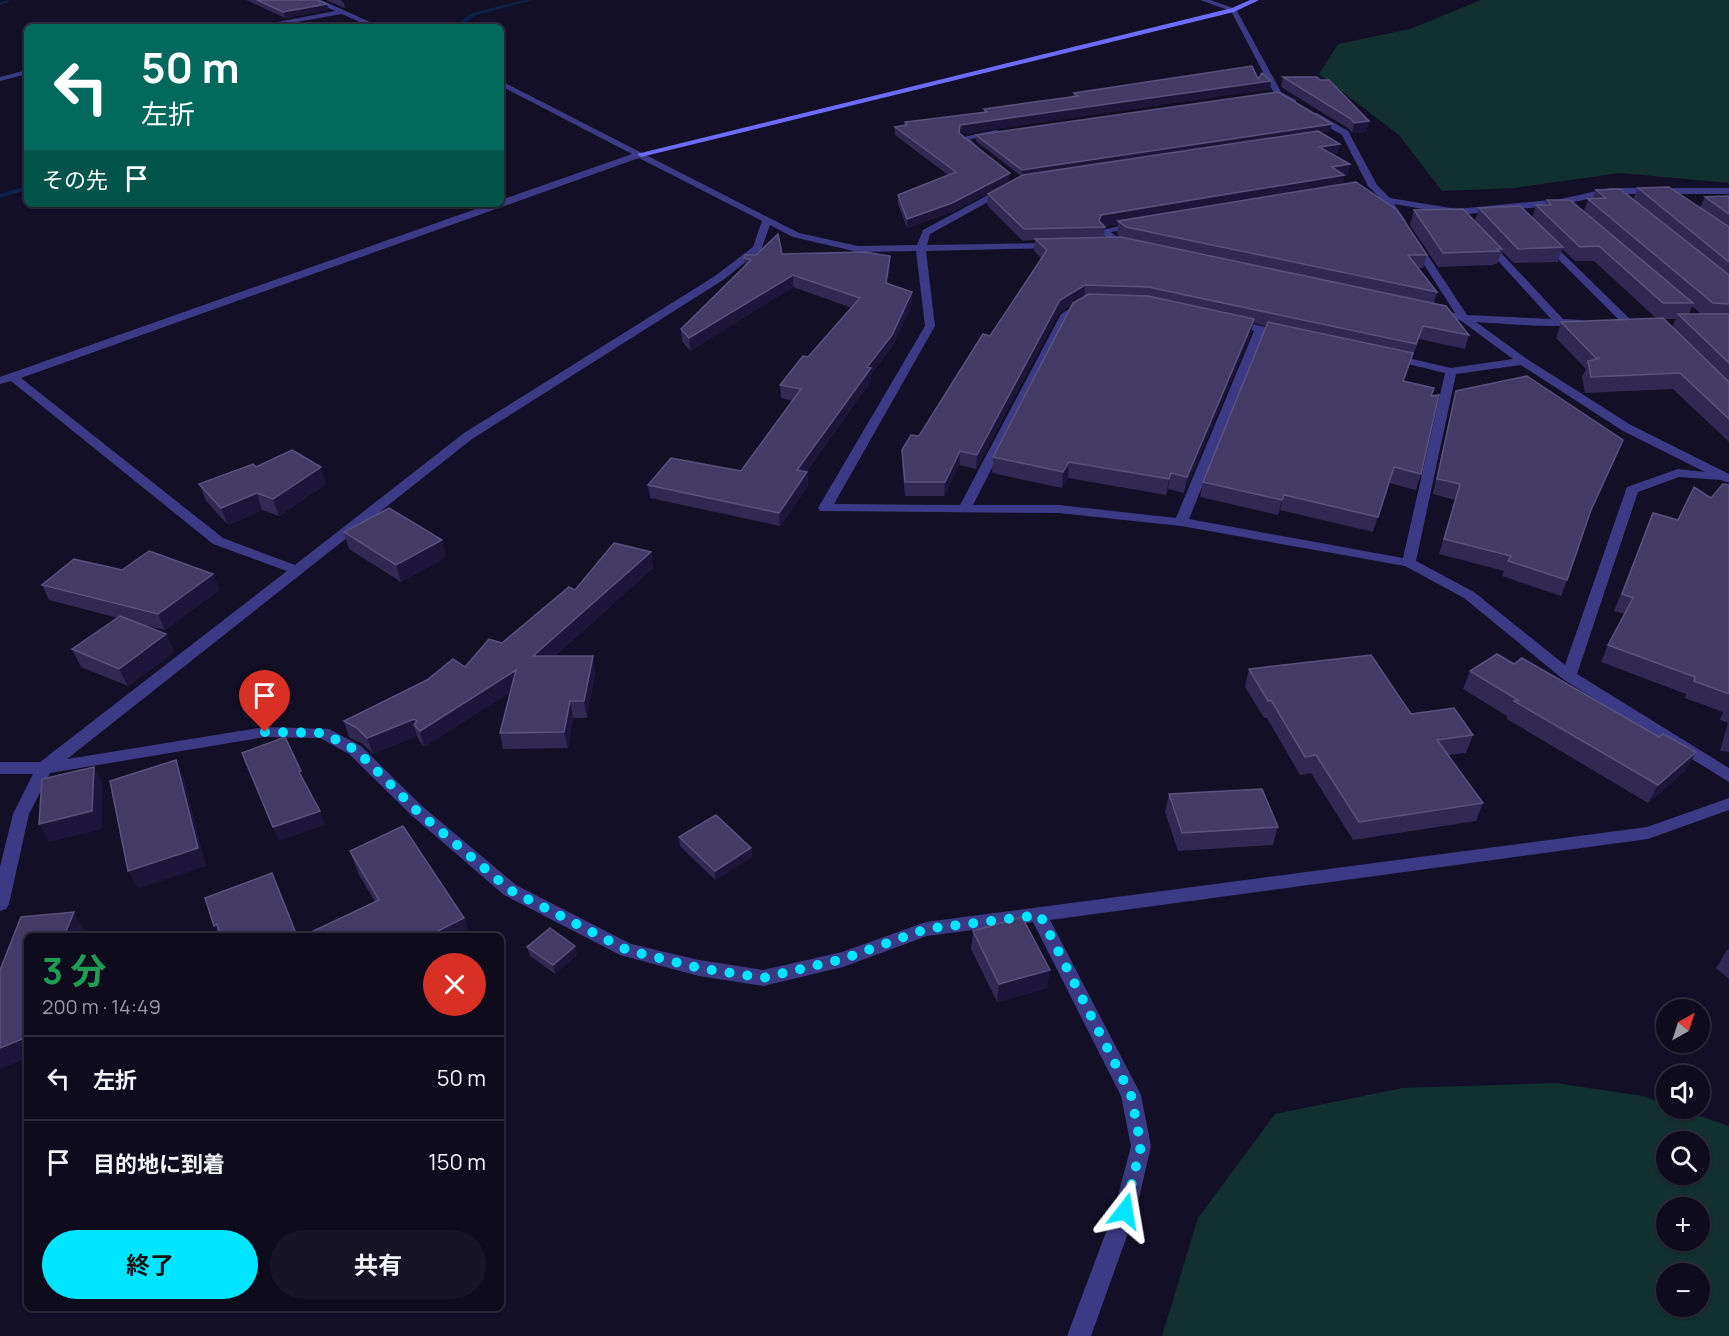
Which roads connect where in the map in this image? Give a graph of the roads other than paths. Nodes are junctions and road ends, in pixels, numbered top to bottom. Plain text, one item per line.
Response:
1 (315, 0) edge
2 (1203, 0) edge
3 (1256, 0) edge
4 (1234, 10) junction
5 (343, 12) junction
6 (273, 24) edge
7 (370, 24) edge
8 (24, 73) edge
9 (0, 79) edge
10 (504, 85) edge
11 (1278, 93) junction
12 (1267, 95) edge
13 (1009, 132) edge
14 (1345, 133) junction
15 (1333, 135) edge
16 (981, 153) edge
17 (641, 154) junction
18 (1019, 182) edge
19 (1373, 186) junction
20 (1362, 188) edge
21 (1610, 190) junction
22 (1662, 190) junction
23 (1724, 190) edge
24 (1729, 197) edge
25 (1387, 200) junction
26 (1561, 202) junction
27 (504, 203) edge
28 (1679, 203) edge
29 (1628, 206) edge
30 (492, 207) edge
31 (1511, 207) junction
32 (1570, 209) edge
33 (1457, 212) junction
34 (1519, 216) edge
35 (1465, 220) edge
36 (766, 222) junction
37 (1147, 223) edge
38 (1536, 232) edge
39 (1481, 238) edge
40 (1108, 244) edge
41 (1120, 244) junction
42 (1061, 245) edge
43 (921, 247) junction
44 (1131, 247) edge
45 (1096, 303) edge
46 (1430, 311) edge
47 (1464, 318) junction
48 (1215, 319) edge
49 (1562, 324) junction
50 (1260, 329) junction
51 (1294, 336) edge
52 (1384, 356) edge
53 (1524, 361) junction
54 (1451, 371) junction
55 (6, 379) edge
56 (1728, 478) edge
57 (965, 508) junction
58 (1181, 522) junction
59 (1409, 563) junction
60 (297, 570) junction
61 (1569, 676) junction
62 (0, 768) edge
63 (44, 768) junction
64 (1729, 776) edge
65 (1729, 804) edge
66 (0, 904) edge
67 (1040, 915) junction
68 (1079, 1336) edge

1 - 5 street
2 - 4 street
3 - 4 street
4 - 11 street
4 - 17 street
5 - 6 street
5 - 7 street
8 - 9 street
10 - 17 street
11 - 12 street
11 - 14 street
13 - 16 street
14 - 15 street
14 - 19 street
17 - 27 street
17 - 36 street
18 - 43 street
19 - 20 street
19 - 25 street
21 - 22 street
21 - 26 street
21 - 29 street
22 - 23 street
22 - 28 street
23 - 24 street
25 - 33 street
25 - 47 street
26 - 31 street
26 - 32 street
30 - 55 street
31 - 33 street
31 - 34 street
33 - 35 street
36 - 43 street
36 - 60 street
37 - 41 street
38 - 49 street
39 - 49 street
40 - 41 street
41 - 44 street
42 - 43 street
43 - 57 street
45 - 57 street
46 - 47 street
47 - 49 street
47 - 53 street
48 - 50 street
50 - 51 street
50 - 58 street
52 - 54 street
53 - 54 street
53 - 56 street
54 - 59 street
55 - 60 street
56 - 61 street
57 - 58 street
58 - 59 street
59 - 61 street
60 - 63 street
61 - 64 street
62 - 63 street
63 - 66 street
63 - 67 street
65 - 67 street
67 - 68 street

